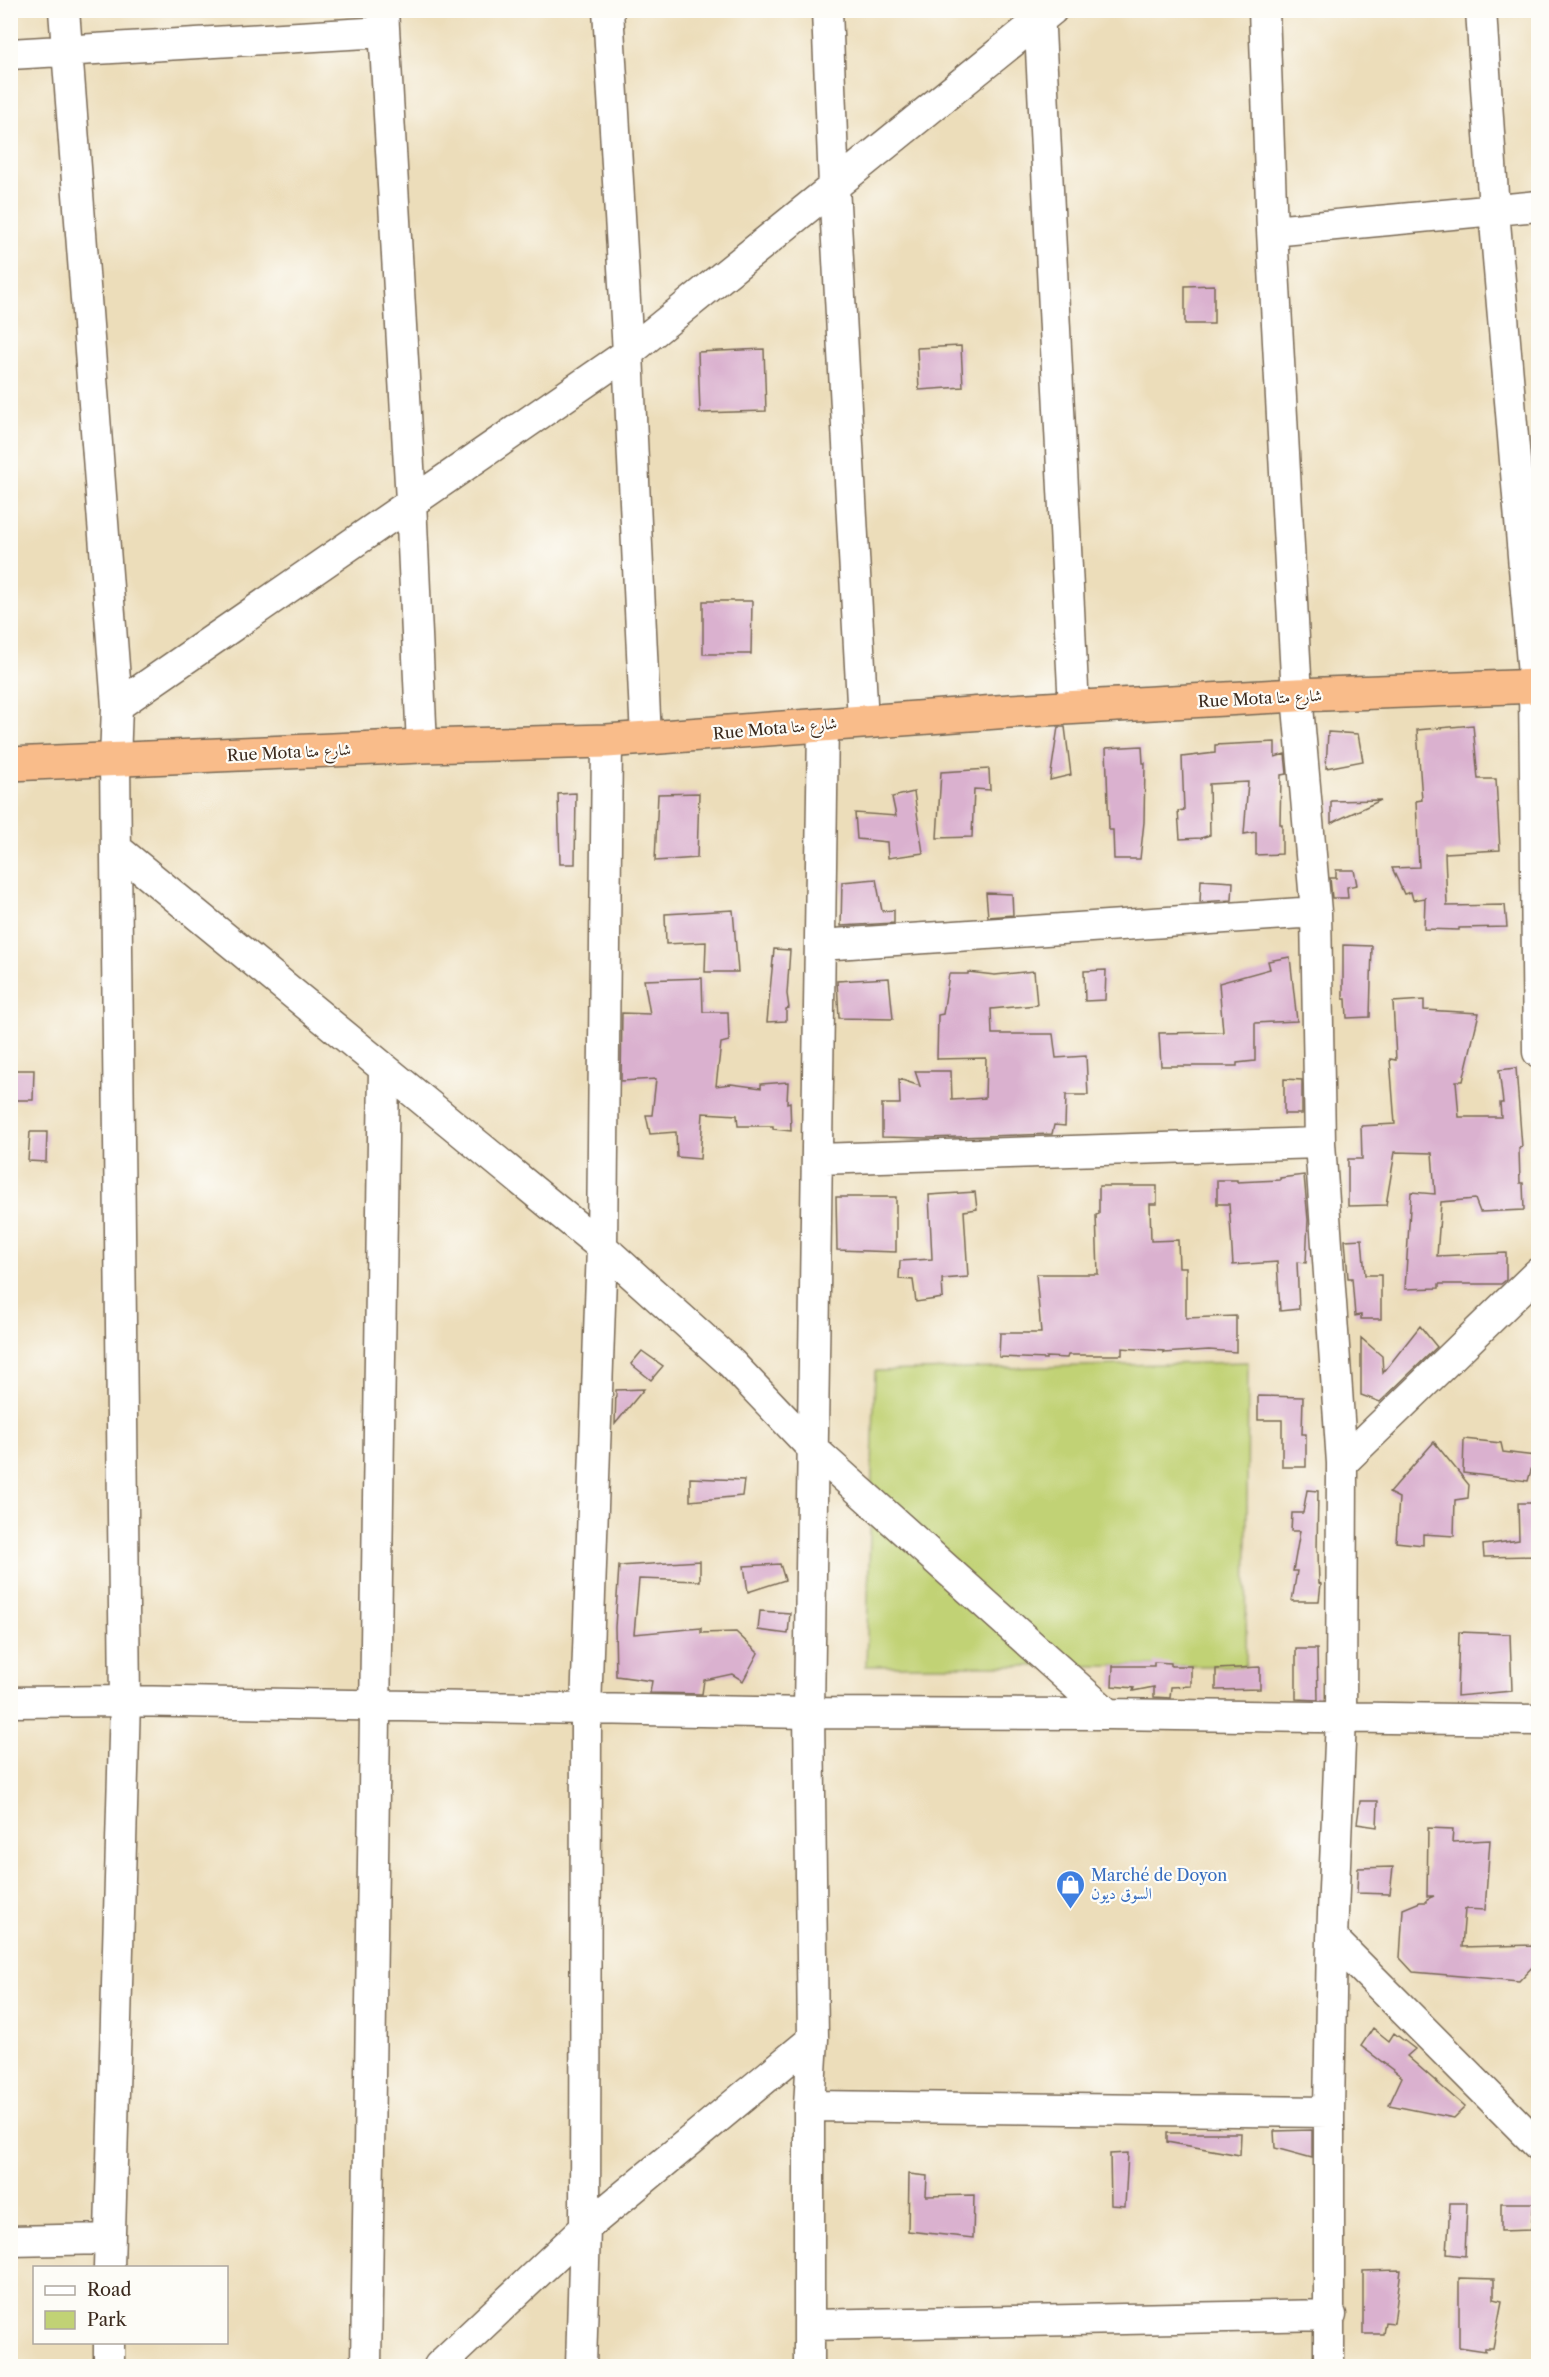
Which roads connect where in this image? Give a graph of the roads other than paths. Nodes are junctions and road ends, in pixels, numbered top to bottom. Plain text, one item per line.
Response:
1 (63, 10) edge
2 (608, 10) edge
3 (827, 10) edge
4 (1264, 10) edge
5 (1481, 10) edge
6 (1044, 14) edge
7 (383, 21) edge
8 (65, 50) junction
9 (10, 54) edge
10 (834, 186) junction
11 (1539, 206) edge
12 (1494, 210) junction
13 (1272, 231) junction
14 (628, 353) junction
15 (411, 501) junction
16 (1536, 686) edge
17 (1297, 695) junction
18 (117, 706) junction
19 (1074, 708) junction
20 (863, 721) junction
21 (823, 724) junction
22 (646, 738) junction
23 (607, 741) junction
24 (422, 746) junction
25 (115, 761) junction
26 (10, 764) edge
27 (117, 849) junction
28 (1316, 912) junction
29 (820, 945) junction
30 (1539, 1052) edge
31 (384, 1068) junction
32 (1320, 1143) junction
33 (817, 1159) junction
34 (602, 1247) junction
35 (1539, 1273) edge
36 (813, 1449) junction
37 (1342, 1463) junction
38 (125, 1701) junction
39 (10, 1702) edge
40 (376, 1706) junction
41 (586, 1709) junction
42 (809, 1713) junction
43 (1108, 1714) junction
44 (1341, 1718) junction
45 (1539, 1720) edge
46 (1332, 1938) junction
47 (813, 2039) junction
48 (808, 2106) junction
49 (1329, 2112) junction
50 (1539, 2145) edge
51 (585, 2228) junction
52 (10, 2241) edge
53 (109, 2253) edge
54 (1331, 2315) junction
55 (809, 2325) junction
56 (109, 2344) edge
57 (110, 2367) edge
58 (366, 2367) edge
59 (439, 2367) edge
60 (581, 2367) edge
61 (809, 2367) edge
62 (1329, 2367) edge

1 - 8 street
2 - 14 street
3 - 10 street
4 - 13 street
5 - 12 street
6 - 10 street
6 - 19 street
7 - 8 street
7 - 15 street
8 - 9 street
8 - 18 street
10 - 14 street
10 - 20 street
11 - 12 street
12 - 13 street
12 - 16 street
13 - 17 street
14 - 15 street
14 - 22 street
15 - 18 street
15 - 24 street
16 - 17 highway, Rue Mota شارع متا
16 - 30 street
17 - 19 highway, Rue Mota شارع متا
17 - 28 street
18 - 25 street
19 - 20 highway, Rue Mota شارع متا
20 - 21 highway, Rue Mota شارع متا
21 - 22 highway, Rue Mota شارع متا
21 - 29 street
22 - 23 highway, Rue Mota شارع متا
23 - 24 highway, Rue Mota شارع متا
23 - 34 street
24 - 25 highway, Rue Mota شارع متا
25 - 26 highway, Rue Mota شارع متا
25 - 27 street
27 - 31 street
27 - 38 street
28 - 29 street
28 - 32 street
29 - 33 street
31 - 34 street
31 - 40 street
32 - 33 street
32 - 37 street
33 - 36 street
34 - 36 street
34 - 41 street
35 - 37 street
36 - 42 street
36 - 43 street
37 - 44 street
38 - 39 street
38 - 40 street
38 - 53 street
40 - 41 street
40 - 58 street
41 - 42 street
41 - 51 street
42 - 43 street
42 - 47 street
43 - 44 street
44 - 45 street
44 - 46 street
46 - 49 street
46 - 50 street
47 - 48 street
47 - 51 street
48 - 49 street
48 - 55 street
49 - 54 street
51 - 59 street
51 - 60 street
52 - 53 street
54 - 55 street
54 - 62 street
55 - 61 street
56 - 57 street

